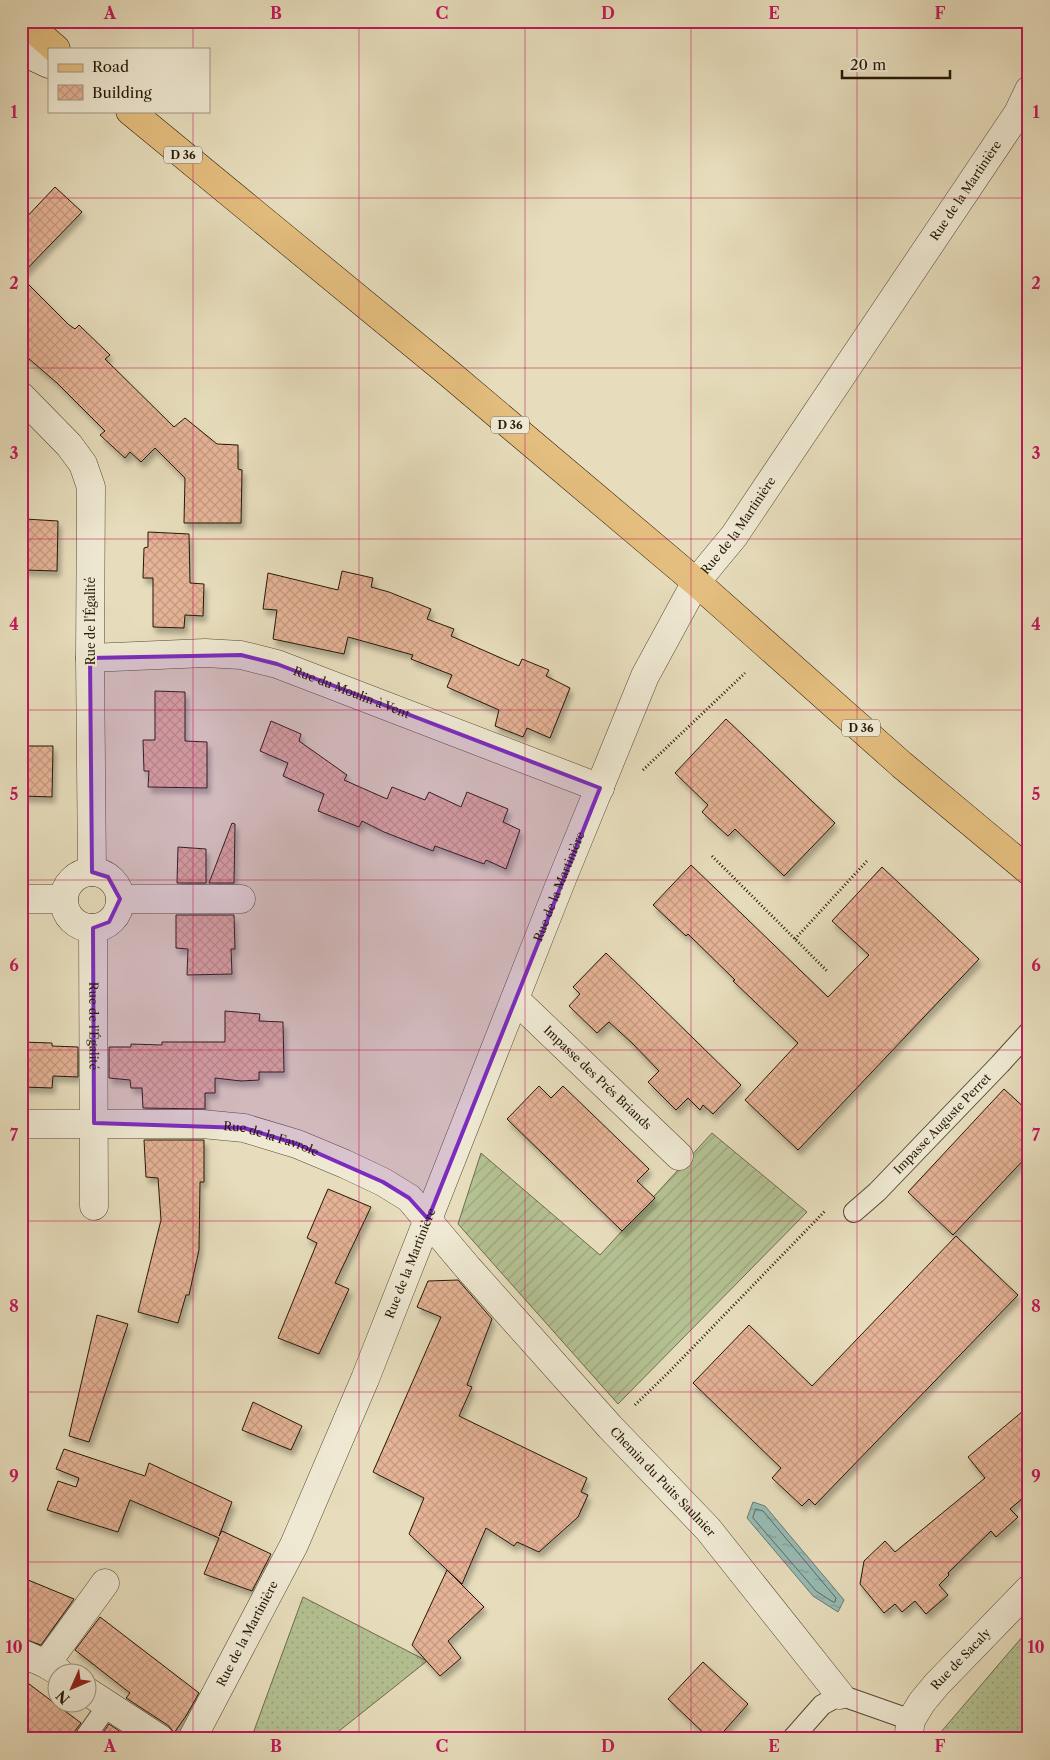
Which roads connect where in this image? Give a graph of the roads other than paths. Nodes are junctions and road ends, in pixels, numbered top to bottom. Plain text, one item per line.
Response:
1 (24, 21) edge
2 (55, 48) edge
3 (21, 51) edge
4 (48, 64) edge
5 (1029, 90) edge
6 (131, 112) edge
7 (21, 396) edge
8 (696, 582) junction
9 (90, 658) junction
10 (600, 788) junction
11 (92, 872) junction
12 (1029, 872) edge
13 (21, 899) edge
14 (64, 899) junction
15 (120, 899) junction
16 (241, 899) dead end
17 (94, 928) junction
18 (515, 999) junction
19 (1029, 1032) edge
20 (94, 1123) junction
21 (21, 1124) edge
22 (678, 1156) dead end
23 (94, 1206) dead end
24 (854, 1212) road end
25 (428, 1219) junction
26 (105, 1582) dead end
27 (1029, 1589) edge
28 (21, 1653) edge
29 (56, 1662) edge
30 (48, 1666) edge
31 (840, 1695) junction
32 (98, 1698) edge
33 (93, 1712) edge
34 (910, 1729) edge
35 (84, 1739) edge
36 (160, 1739) edge
37 (192, 1739) edge
38 (792, 1739) edge

1 - 2 main road
3 - 4 street
5 - 8 street, Rue de la Martinière
6 - 8 main road, D 36
7 - 9 street, Rue de l'Égalité
8 - 10 street, Rue de la Martinière
8 - 12 main road, D 36
9 - 10 street, Rue du Moulin à Vent
9 - 11 street, Rue de l'Égalité
10 - 18 street, Rue de la Martinière
11 - 14 street
11 - 15 street
13 - 14 street
14 - 17 street
15 - 16 street
15 - 17 street
17 - 20 street, Rue de l'Égalité
18 - 22 street, Impasse des Prés Briands
18 - 25 street, Rue de la Martinière
19 - 24 lane, Impasse Auguste Perret
20 - 21 street, Rue de la Favrole
20 - 23 street, Rue de l'Égalité
20 - 25 street, Rue de la Favrole
25 - 31 street, Chemin du Puits Saulnier
25 - 37 street, Rue de la Martinière
26 - 29 street
27 - 34 street, Rue de Sacaly
28 - 30 street
31 - 34 lane
31 - 38 lane
32 - 36 street
33 - 35 lane

